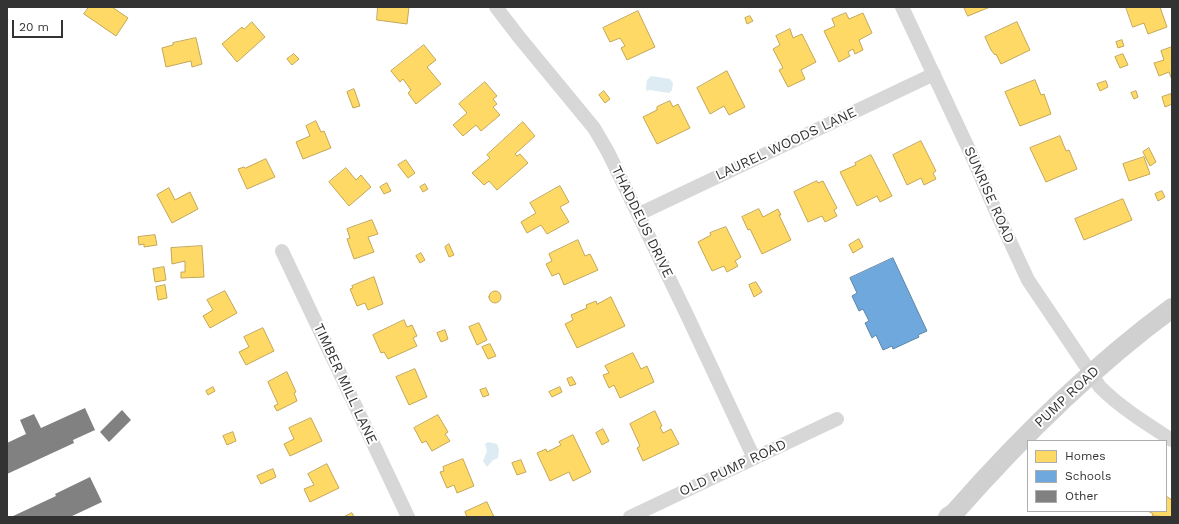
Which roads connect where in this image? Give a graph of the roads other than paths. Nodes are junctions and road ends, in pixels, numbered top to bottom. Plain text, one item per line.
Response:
1 (496, 7) edge
2 (902, 7) edge
3 (934, 74) junction
4 (639, 214) junction
5 (282, 251) dead end
6 (1172, 308) edge
7 (1092, 373) junction
8 (837, 418) dead end
9 (1172, 440) edge
10 (754, 458) junction
11 (952, 516) edge
12 (408, 517) edge
13 (630, 517) edge

1 - 4 street, THADDEUS DRIVE
2 - 3 street, SUNRISE ROAD
3 - 4 street, LAUREL WOODS LANE
3 - 7 street, SUNRISE ROAD
4 - 10 street, THADDEUS DRIVE
5 - 12 street, TIMBER MILL LANE
6 - 7 main road, PUMP ROAD
7 - 9 street, SUNRISE ROAD
7 - 11 main road, PUMP ROAD
8 - 10 street, OLD PUMP ROAD
10 - 13 street, OLD PUMP ROAD

